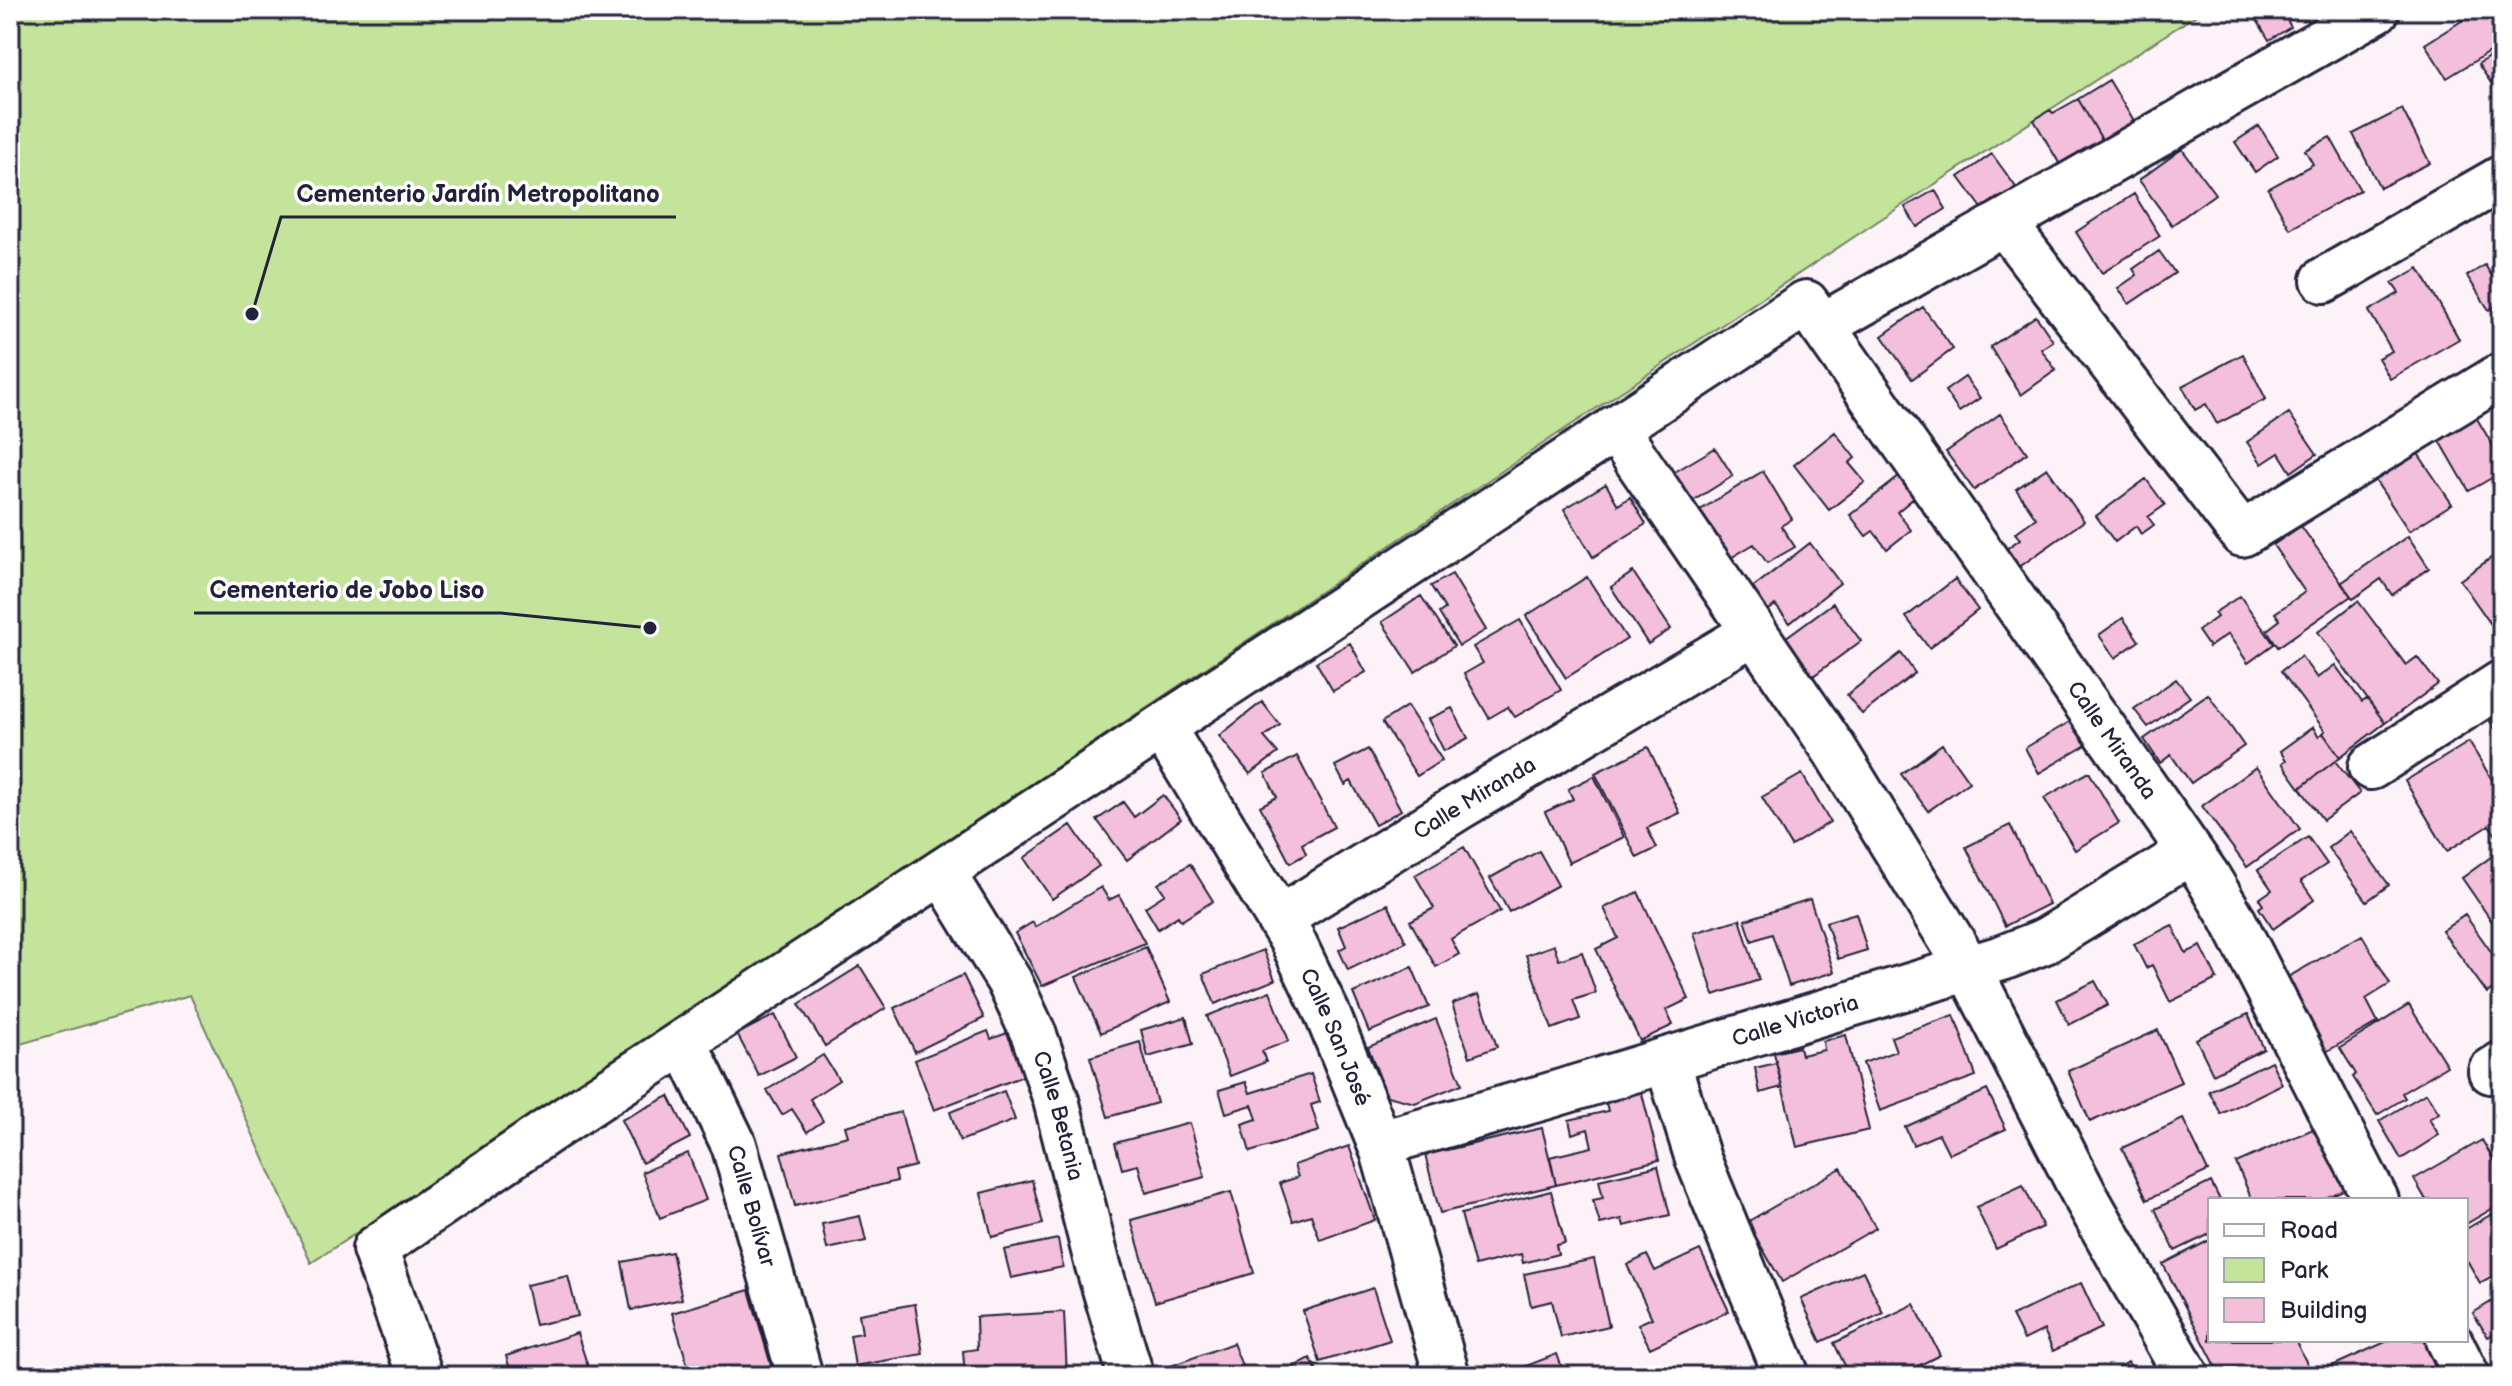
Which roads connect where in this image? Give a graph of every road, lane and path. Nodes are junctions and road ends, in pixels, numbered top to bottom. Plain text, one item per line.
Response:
1 (2377, 10) edge
2 (2502, 178) edge
3 (2004, 223) junction
4 (2324, 280) dead end
5 (1814, 315) junction
6 (2502, 375) edge
7 (1615, 428) junction
8 (1754, 632) junction
9 (2502, 683) edge
10 (1162, 727) junction
11 (2371, 767) dead end
12 (2190, 852) junction
13 (942, 872) junction
14 (1279, 919) junction
15 (1969, 969) junction
16 (684, 1042) junction
17 (1667, 1060) junction
18 (1381, 1143) junction
19 (2375, 1198) edge
20 (2450, 1342) edge
21 (420, 1376) edge
22 (800, 1376) edge
23 (1131, 1376) edge
24 (1447, 1376) edge
25 (1787, 1376) edge
26 (2187, 1376) edge
27 (2467, 1376) edge

1 - 3 street
2 - 4 street
3 - 5 street
3 - 6 street
5 - 7 street
5 - 12 street, Calle Miranda
7 - 8 street
7 - 10 street
8 - 14 street, Calle Miranda
8 - 15 street
9 - 11 street
10 - 13 street
10 - 14 street, Calle San José
12 - 15 street, Calle Victoria
12 - 19 street, Calle Miranda
13 - 16 street
13 - 23 street, Calle Betania
14 - 18 street, Calle San José
15 - 17 street, Calle Victoria
15 - 26 street
16 - 21 street
16 - 22 street, Calle Bolívar
17 - 18 street, Calle Victoria
17 - 25 street
18 - 24 street, Calle San José
20 - 27 street

